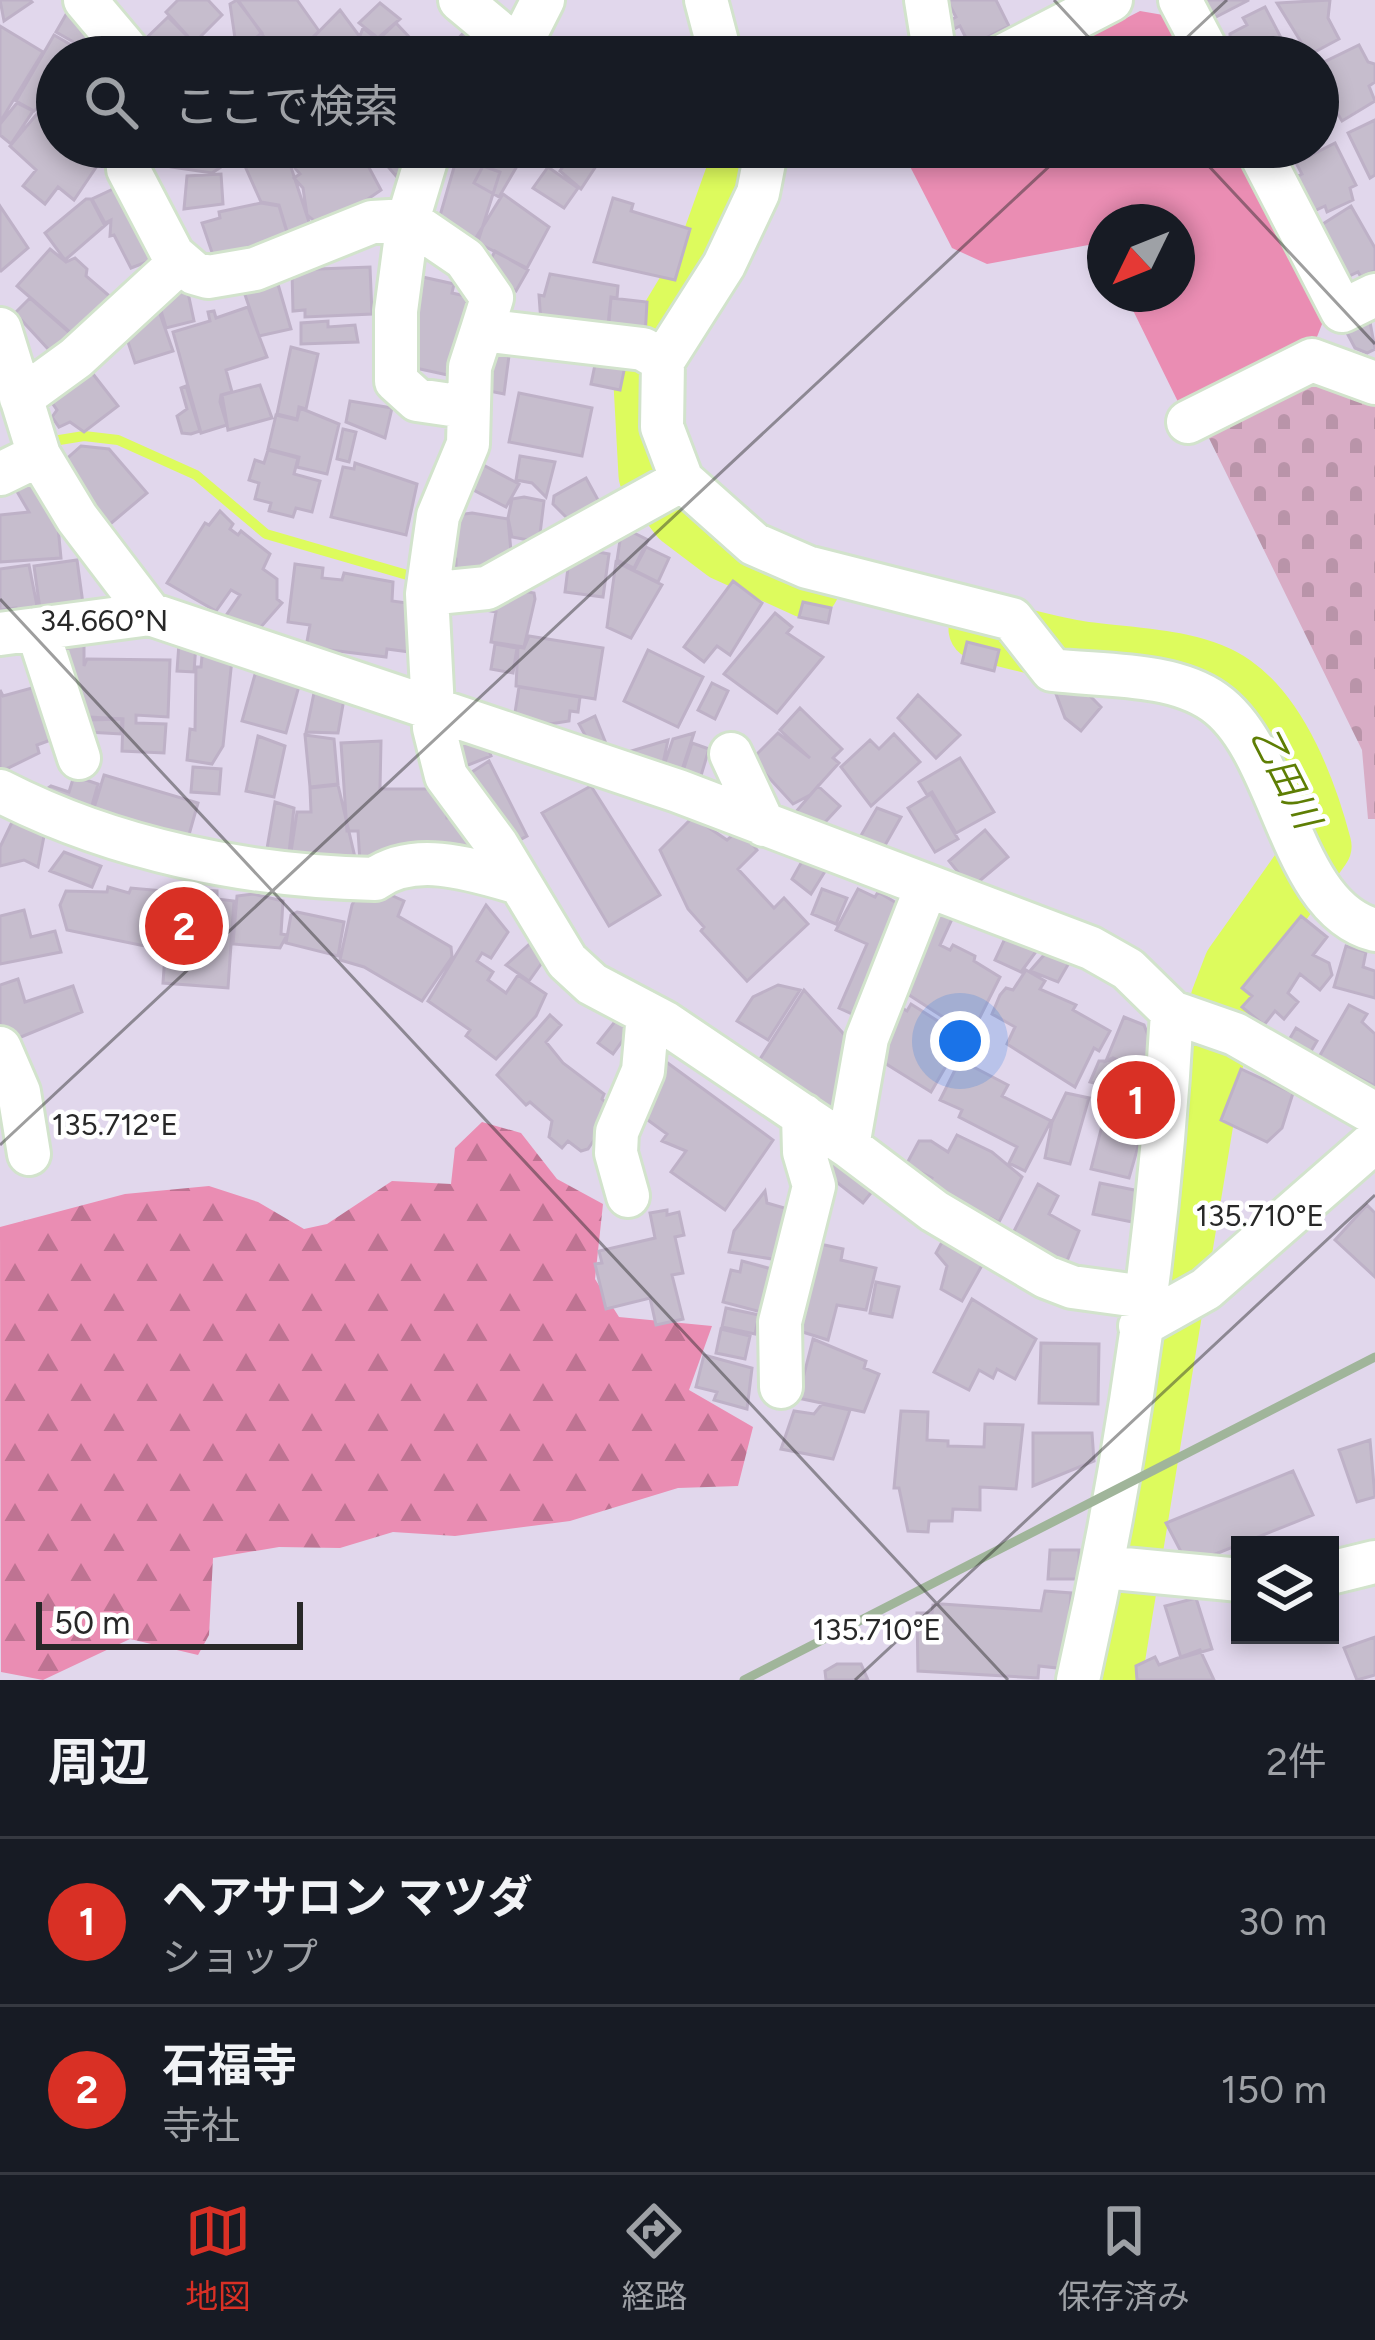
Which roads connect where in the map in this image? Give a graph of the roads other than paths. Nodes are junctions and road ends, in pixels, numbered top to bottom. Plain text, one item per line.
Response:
1 (85, 0) edge
2 (460, 0) edge
3 (543, 0) edge
4 (706, 0) edge
5 (926, 0) edge
6 (1111, 0) edge
7 (1180, 0) edge
8 (116, 36) edge
9 (499, 36) edge
10 (525, 36) edge
11 (715, 36) edge
12 (932, 36) edge
13 (1041, 36) edge
14 (1199, 36) edge
15 (128, 168) edge
16 (423, 168) edge
17 (762, 168) edge
18 (1268, 168) edge
19 (407, 220) junction
20 (179, 263) junction
21 (1375, 295) edge
22 (0, 329) edge
23 (482, 330) junction
24 (663, 361) junction
25 (1375, 383) edge
26 (21, 398) junction
27 (465, 407) junction
28 (1187, 422) dead end
29 (39, 455) junction
30 (0, 475) edge
31 (682, 480) junction
32 (428, 582) junction
33 (150, 614) junction
34 (18, 632) edge
35 (433, 709) junction
36 (731, 754) dead end
37 (79, 758) dead end
38 (0, 791) edge
39 (764, 825) junction
40 (519, 884) junction
41 (926, 888) junction
42 (1375, 930) edge
43 (566, 961) junction
44 (578, 1002) dead end
45 (1172, 1012) junction
46 (648, 1014) junction
47 (0, 1048) edge
48 (1375, 1114) edge
49 (803, 1115) junction
50 (1375, 1141) edge
51 (848, 1146) junction
52 (29, 1154) dead end
53 (628, 1196) dead end
54 (1158, 1311) junction
55 (781, 1387) dead end
56 (1375, 1562) edge
57 (1103, 1567) junction
58 (1339, 1571) edge
59 (1231, 1579) edge
60 (1078, 1680) edge

1 - 8 street
2 - 9 street
3 - 10 street
4 - 11 street
5 - 12 street
6 - 13 street
7 - 14 street
15 - 20 street
16 - 19 street
17 - 24 street
18 - 21 street
19 - 20 street
19 - 23 street
19 - 27 street
20 - 26 street
22 - 26 street
23 - 24 street
23 - 27 street
24 - 31 street
25 - 28 street
26 - 29 street
27 - 32 street
29 - 30 street
29 - 33 street
31 - 32 street
31 - 42 street
32 - 35 street
33 - 34 street
33 - 35 street
34 - 37 street
35 - 39 street
35 - 40 street
36 - 39 street
38 - 40 street
39 - 41 street
40 - 43 street
41 - 45 street
41 - 51 street
43 - 44 street
43 - 46 street
45 - 48 street
45 - 54 street
46 - 49 street
46 - 53 street
47 - 52 street
49 - 51 street
49 - 55 street
50 - 54 street
51 - 54 street
54 - 57 street
56 - 58 street
57 - 59 street
57 - 60 street

